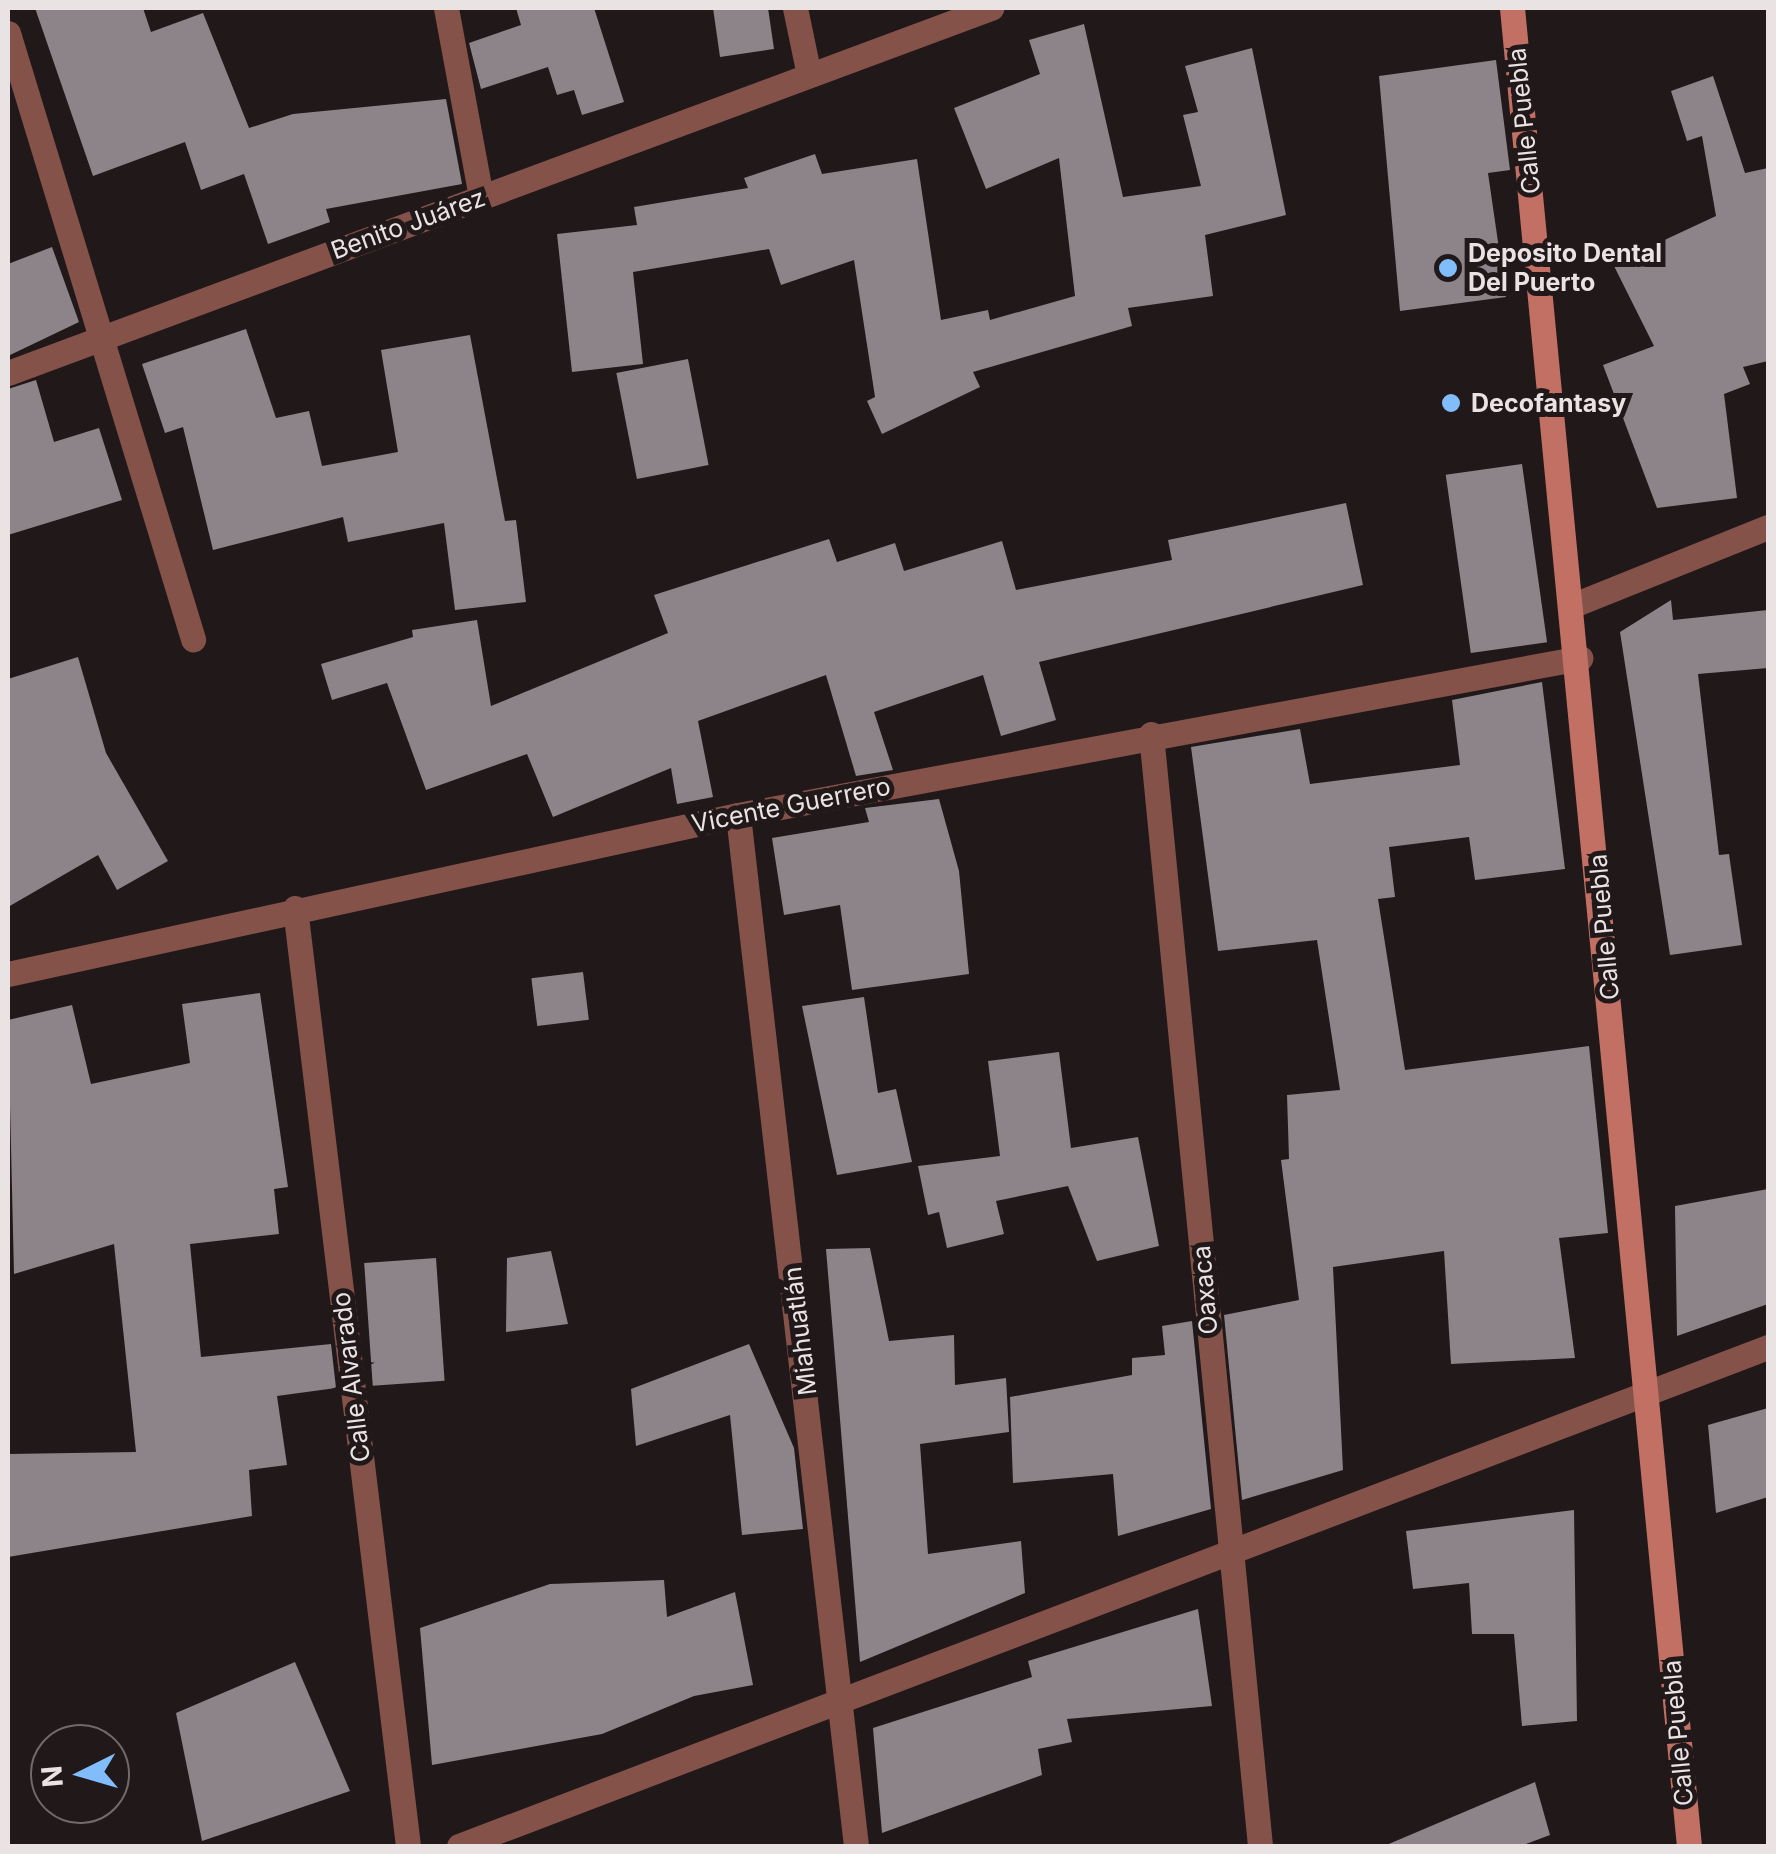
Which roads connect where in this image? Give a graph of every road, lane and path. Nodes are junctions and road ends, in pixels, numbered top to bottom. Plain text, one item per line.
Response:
1 (446, 8) edge
2 (795, 8) edge
3 (991, 8) edge
4 (1512, 8) edge
5 (8, 32) edge
6 (809, 76) junction
7 (481, 198) junction
8 (106, 336) junction
9 (8, 372) edge
10 (1768, 526) edge
11 (1576, 604) junction
12 (193, 639) dead end
13 (1580, 658) junction
14 (1151, 734) junction
15 (738, 815) junction
16 (295, 908) junction
17 (8, 974) edge
18 (1768, 1346) edge
19 (1647, 1392) junction
20 (1230, 1553) junction
21 (844, 1698) junction
22 (408, 1846) edge
23 (459, 1846) edge
24 (856, 1846) edge
25 (1260, 1846) edge
26 (1689, 1846) edge

1 - 7 street
2 - 6 street
3 - 6 street, Benito Juárez
4 - 11 street, Calle Puebla
5 - 8 street
6 - 7 street, Benito Juárez
7 - 8 street, Benito Juárez
8 - 9 street, Benito Juárez
8 - 12 street
10 - 11 street
11 - 13 street, Calle Puebla
13 - 14 street, Vicente Guerrero
13 - 19 street, Calle Puebla
14 - 15 street, Vicente Guerrero
14 - 20 street, Oaxaca
15 - 16 street, Vicente Guerrero
15 - 21 street, Miahuatlán
16 - 17 street, Vicente Guerrero
16 - 22 street, Calle Alvarado
18 - 19 street
19 - 20 street
19 - 26 street, Calle Puebla
20 - 21 street
20 - 25 street, Oaxaca
21 - 23 street
21 - 24 street, Miahuatlán

